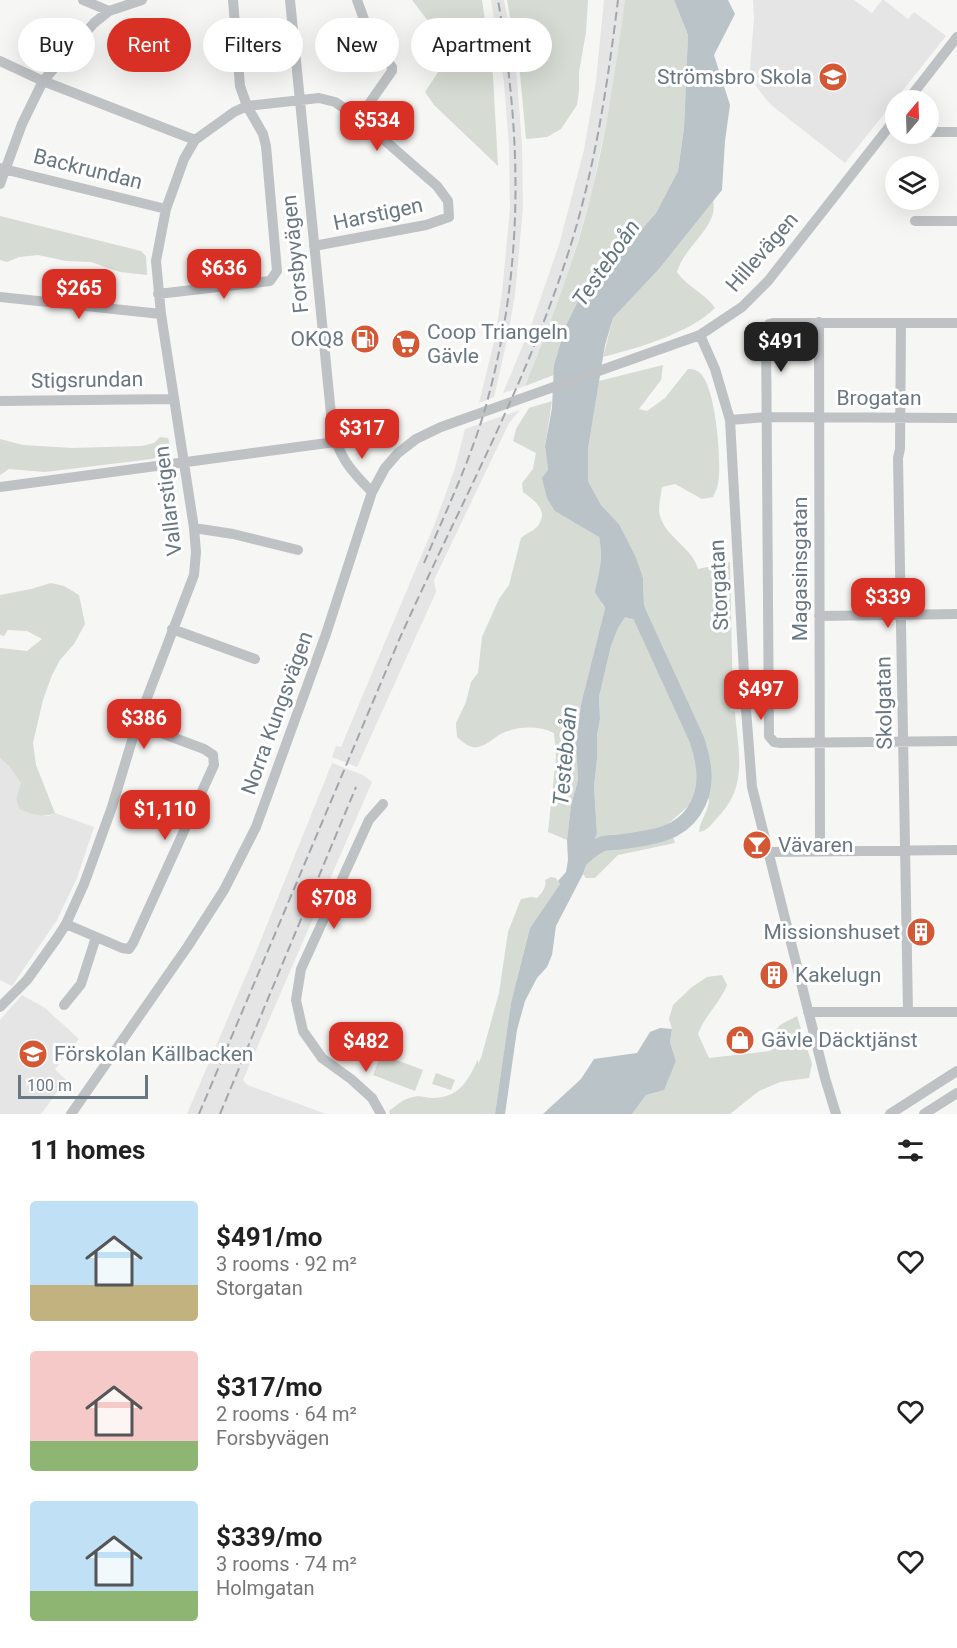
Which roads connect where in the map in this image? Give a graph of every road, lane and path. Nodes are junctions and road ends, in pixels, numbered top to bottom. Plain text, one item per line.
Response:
1 (83, 0) edge
2 (142, 0) edge
3 (233, 0) edge
4 (290, 0) edge
5 (357, 0) edge
6 (109, 11) junction
7 (957, 37) edge
8 (0, 61) edge
9 (43, 81) junction
10 (916, 90) edge
11 (299, 99) junction
12 (247, 106) junction
13 (359, 118) junction
14 (885, 132) edge
15 (939, 132) edge
16 (957, 132) edge
17 (195, 140) junction
18 (3, 168) edge
19 (0, 184) edge
20 (166, 208) junction
21 (449, 217) joint
22 (915, 221) dead end
23 (957, 221) edge
24 (314, 246) junction
25 (158, 294) junction
26 (0, 297) edge
27 (161, 314) junction
28 (819, 322) junction
29 (901, 323) junction
30 (957, 323) edge
31 (699, 335) junction
32 (174, 399) junction
33 (0, 401) edge
34 (767, 417) junction
35 (819, 418) junction
36 (900, 418) junction
37 (957, 418) edge
38 (730, 420) junction
39 (335, 442) junction
40 (183, 462) junction
41 (0, 487) edge
42 (372, 492) junction
43 (195, 528) junction
44 (298, 550) dead end
45 (957, 614) edge
46 (902, 615) junction
47 (819, 616) junction
48 (172, 629) junction
49 (255, 659) dead end
50 (137, 724) junction
51 (957, 741) edge
52 (904, 742) junction
53 (820, 743) junction
54 (383, 804) dead end
55 (957, 850) edge
56 (820, 851) junction
57 (905, 851) junction
58 (769, 852) junction
59 (66, 924) junction
60 (96, 937) junction
61 (64, 1005) dead end
62 (0, 1007) edge
63 (808, 1012) junction
64 (908, 1012) junction
65 (957, 1012) edge
66 (957, 1071) edge
67 (957, 1093) edge
68 (71, 1114) edge
69 (381, 1114) edge
70 (836, 1114) edge
71 (890, 1114) edge
72 (924, 1114) edge

1 - 6 street
2 - 6 street
3 - 12 street
4 - 11 street, Forsbyvägen
5 - 13 street
6 - 9 street
7 - 10 street
8 - 9 street
9 - 17 street
9 - 18 street
11 - 12 street, Vallarstigen
11 - 13 street, Vallarstigen
11 - 24 street, Forsbyvägen
12 - 17 street, Vallarstigen
12 - 25 street
13 - 21 street, Vallarstigen
14 - 31 street, Hillevägen
15 - 16 street
17 - 20 street, Vallarstigen
18 - 19 street
18 - 20 street, Backrundan
20 - 25 street, Vallarstigen
21 - 24 street, Harstigen
22 - 23 street
24 - 39 street, Forsbyvägen
25 - 27 street, Vallarstigen
26 - 27 street
27 - 32 street, Vallarstigen
28 - 29 street
28 - 34 street
28 - 35 street, Magasinsgatan
29 - 30 street
29 - 36 street, Skolgatan
31 - 38 street, Storgatan
31 - 42 street, Hillevägen
32 - 33 street, Stigsrundan
32 - 40 street, Vallarstigen
34 - 35 street, Brogatan
34 - 38 street, Brogatan
34 - 53 street, Magasinsgatan
35 - 36 street, Brogatan
35 - 47 street, Magasinsgatan
36 - 37 street, Brogatan
36 - 46 street, Skolgatan
38 - 58 street, Storgatan
39 - 40 street
39 - 42 street, Forsbyvägen
40 - 41 street
40 - 43 street, Vallarstigen
42 - 68 street, Norra Kungsvägen
43 - 44 street
43 - 48 street, Vallarstigen
45 - 46 street
46 - 47 street
46 - 52 street, Skolgatan
47 - 53 street, Magasinsgatan
48 - 49 street
48 - 50 street, Vallarstigen
50 - 59 street, Vallarstigen
50 - 60 street
51 - 52 street
52 - 53 street
52 - 57 street, Skolgatan
53 - 56 street, Magasinsgatan
54 - 69 street
55 - 57 street
56 - 57 street
56 - 58 street
57 - 64 street, Skolgatan
58 - 63 street, Storgatan
59 - 60 street
59 - 62 street, Vallarstigen
60 - 61 street
63 - 64 street
63 - 70 street, Storgatan
64 - 65 street
66 - 71 street
67 - 72 street

